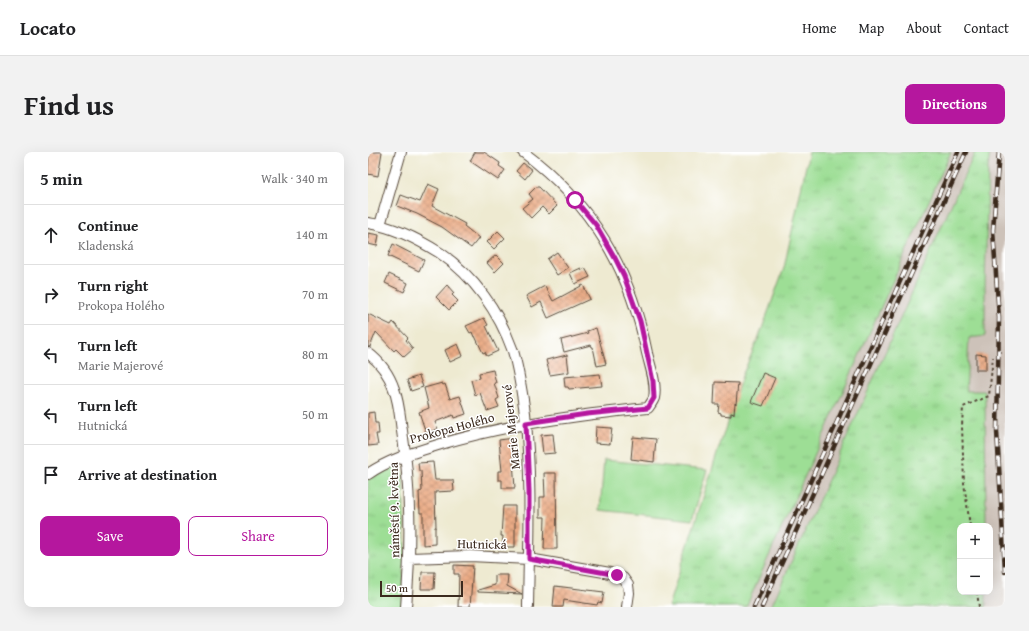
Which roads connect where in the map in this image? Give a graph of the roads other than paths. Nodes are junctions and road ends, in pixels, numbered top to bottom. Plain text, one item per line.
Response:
1 (401, 152) edge
2 (523, 152) edge
3 (368, 223) edge
4 (380, 225) junction
5 (368, 353) edge
6 (526, 423) junction
7 (406, 454) junction
8 (368, 474) edge
9 (409, 558) junction
10 (529, 559) junction
11 (406, 607) edge
12 (528, 607) edge
13 (627, 607) edge

1 - 4 street
2 - 6 street, Prokopa Holého
3 - 4 street, Marie Majerové
4 - 6 street, Marie Majerové
5 - 7 street
6 - 7 street, Prokopa Holého
6 - 10 street, Marie Majerové
7 - 8 street, náměstí 9. května
7 - 9 street, náměstí 9. května
9 - 10 street, Hutnická
9 - 11 street, náměstí 9. května
10 - 12 street, Marie Majerové
10 - 13 street, Hutnická

